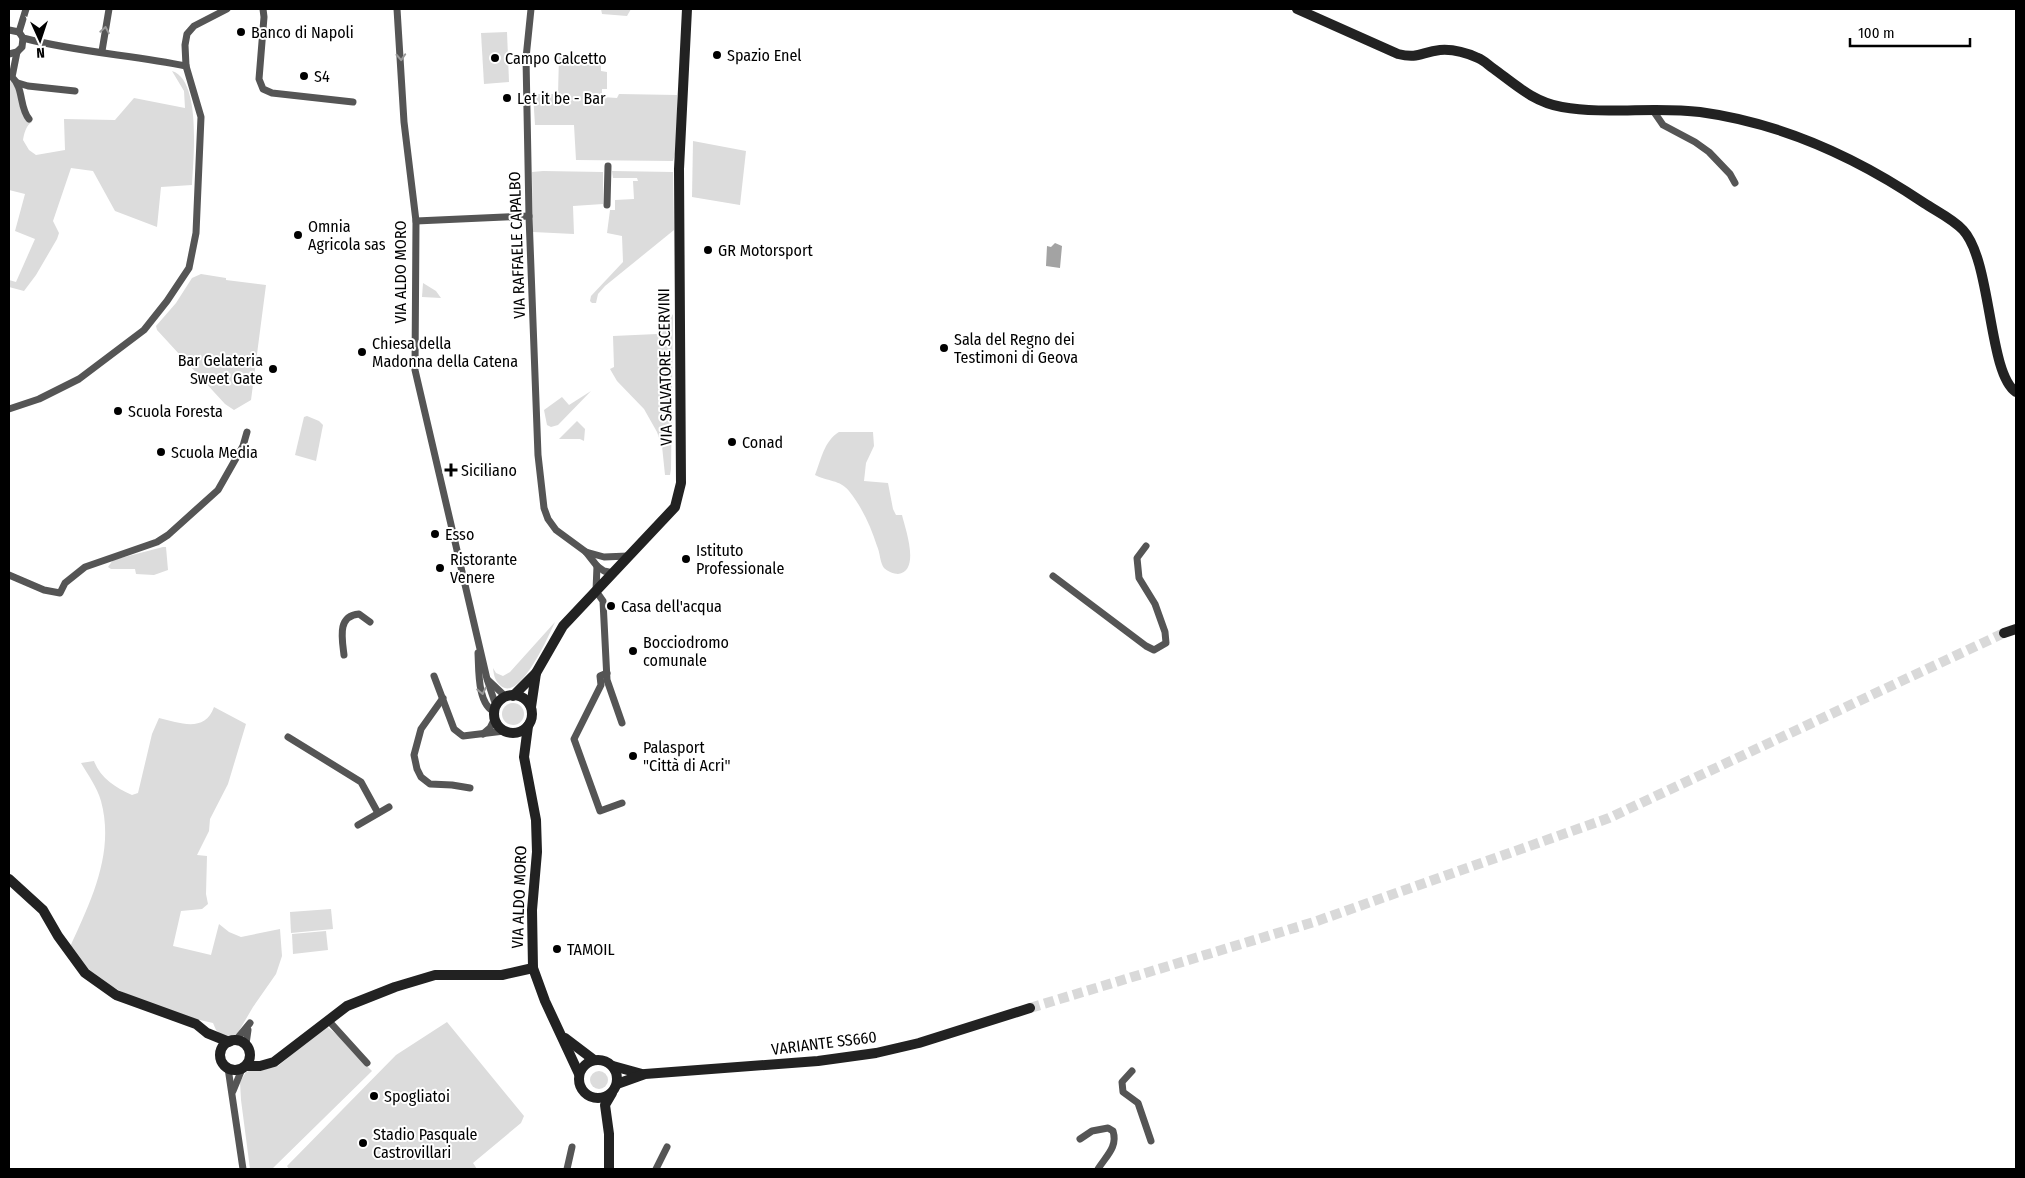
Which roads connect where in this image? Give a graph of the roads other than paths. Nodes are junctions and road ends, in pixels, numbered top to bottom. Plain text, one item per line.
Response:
1 (26, 9) edge
2 (109, 9) edge
3 (227, 9) edge
4 (263, 9) edge
5 (397, 9) edge
6 (531, 9) edge
7 (687, 9) edge
8 (1298, 9) edge
9 (9, 30) edge
10 (21, 35) junction
11 (17, 52) junction
12 (102, 52) junction
13 (9, 54) edge
14 (186, 66) junction
15 (18, 83) junction
16 (75, 91) dead end
17 (353, 102) dead end
18 (1652, 109) junction
19 (29, 119) dead end
20 (608, 166) dead end
21 (1735, 183) dead end
22 (608, 205) dead end
23 (529, 216) junction
24 (416, 221) junction
25 (2016, 392) edge
26 (9, 410) edge
27 (248, 432) dead end
28 (1146, 546) dead end
29 (586, 552) junction
30 (628, 556) junction
31 (604, 557) junction
32 (597, 566) junction
33 (613, 573) junction
34 (9, 576) edge
35 (1053, 576) dead end
36 (596, 591) junction
37 (370, 622) dead end
38 (2016, 629) edge
39 (477, 630) junction
40 (2004, 634) tunnel mouth
41 (344, 655) dead end
42 (536, 672) junction
43 (607, 673) junction
44 (434, 676) dead end
45 (487, 679) junction
46 (510, 696) junction
47 (443, 698) junction
48 (531, 707) junction
49 (495, 712) junction
50 (622, 723) dead end
51 (528, 726) junction
52 (507, 732) junction
53 (483, 734) junction
54 (288, 736) dead end
55 (524, 757) junction
56 (470, 788) dead end
57 (622, 803) dead end
58 (389, 807) dead end
59 (378, 813) junction
60 (358, 825) dead end
61 (9, 879) edge
62 (533, 968) junction
63 (1030, 1008) tunnel mouth
64 (328, 1020) junction
65 (207, 1033) junction
66 (559, 1033) junction
67 (237, 1042) junction
68 (220, 1056) junction
69 (594, 1060) junction
70 (367, 1063) dead end
71 (246, 1064) junction
72 (612, 1066) junction
73 (228, 1068) junction
74 (1132, 1071) dead end
75 (579, 1074) junction
76 (645, 1074) junction
77 (615, 1087) junction
78 (232, 1094) junction
79 (594, 1098) junction
80 (606, 1118) junction
81 (1080, 1139) dead end
82 (1152, 1141) dead end
83 (572, 1147) dead end
84 (667, 1147) dead end
85 (243, 1169) edge
86 (567, 1169) edge
87 (609, 1169) edge
88 (656, 1169) edge
89 (1098, 1169) edge

1 - 10 street
12 -> 2 street
3 - 14 street
4 - 17 street
5 -> 24 street, VIA ALDO MORO
6 - 23 street, VIA RAFFAELE CAPALBO
7 - 30 main road, VIA SALVATORE SCERVINI
8 - 18 main road
9 - 10 street
10 - 11 street
10 - 12 street
11 - 13 street
11 - 15 street
12 - 14 street
14 - 26 street
15 - 16 street
15 - 19 street
18 - 21 street
18 - 25 main road
20 - 22 street
23 - 24 street
23 - 29 street, VIA RAFFAELE CAPALBO
24 - 39 street, VIA ALDO MORO
27 - 34 street
28 - 35 street
29 - 31 street
29 - 32 street
30 - 31 street
30 - 33 main road, VIA SALVATORE SCERVINI
31 - 33 street
32 - 33 street
32 - 36 street
33 - 36 main road, VIA SALVATORE SCERVINI
36 - 42 main road, VIA SALVATORE SCERVINI
36 - 43 street
37 - 41 street
38 - 40 main road
39 - 45 street, VIA ALDO MORO
39 -> 49 street
42 - 46 main road
42 - 48 main road
43 - 50 street
43 - 57 street
44 - 47 street
45 - 46 street
45 - 49 street, VIA ALDO MORO
46 - 48 main road
46 - 49 main road
47 - 53 street
47 - 56 street
48 - 51 main road
49 - 52 main road
49 - 53 street
51 - 52 main road
51 - 55 main road, VIA ALDO MORO
52 - 53 street
52 - 55 main road, VIA ALDO MORO
54 - 59 street
55 - 62 main road, VIA ALDO MORO
58 - 59 street
59 - 60 street
61 - 65 main road
62 - 64 main road
62 - 66 main road, VIA ALDO MORO
63 - 76 main road, VARIANTE SS660
64 - 70 street
64 - 71 main road
65 - 67 main road
65 - 68 main road
66 - 69 main road, VIA ALDO MORO
66 - 75 main road, VIA ALDO MORO
67 - 68 main road
67 - 71 main road
68 - 73 main road
69 - 72 main road
69 - 75 main road
71 - 73 main road
71 - 78 street
72 - 76 main road
72 - 77 main road
73 - 78 street
74 - 82 street
75 - 79 main road
76 - 77 main road, VARIANTE SS660
77 - 79 main road
77 - 80 main road
78 - 85 street
79 - 80 main road
80 - 87 main road
81 - 89 street
83 - 86 street
84 - 88 street

